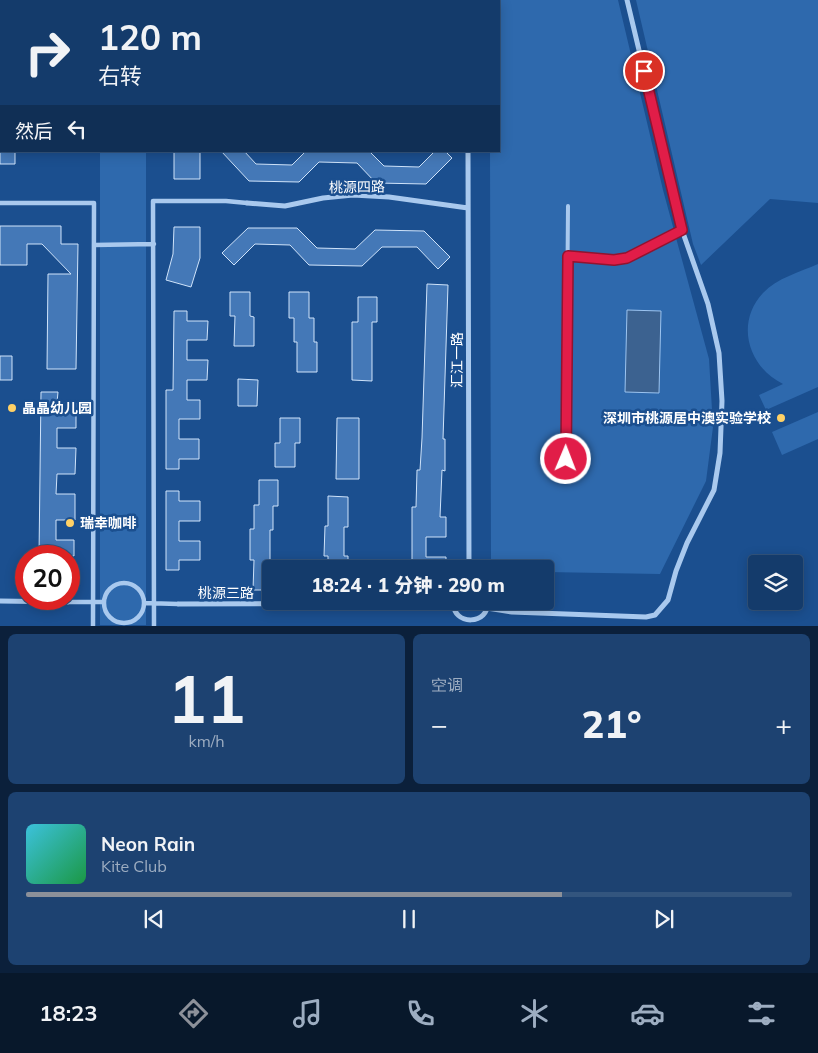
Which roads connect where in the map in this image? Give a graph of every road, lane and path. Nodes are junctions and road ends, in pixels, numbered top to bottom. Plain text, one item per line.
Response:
1 (627, 0) edge
2 (468, 152) edge
3 (0, 203) edge
4 (247, 203) joint
5 (568, 206) dead end
6 (468, 208) junction
7 (682, 230) junction
8 (154, 244) junction
9 (94, 245) junction
10 (568, 256) junction
11 (566, 459) dead end
12 (469, 560) edge
13 (0, 601) edge
14 (15, 601) edge
15 (80, 602) edge
16 (93, 602) junction
17 (104, 602) junction
18 (144, 603) junction
19 (262, 603) edge
20 (154, 604) junction
21 (178, 604) joint
22 (455, 610) edge
23 (487, 610) edge
24 (500, 610) edge
25 (472, 624) edge
26 (93, 626) edge
27 (154, 626) edge

1 - 7 street
2 - 6 street, 汇江一路
3 - 9 street
4 - 6 street, 桃源四路
4 - 8 street
5 - 10 lane
6 - 12 street, 汇江一路
7 - 10 lane
7 - 24 street
8 - 9 street
8 - 20 street
9 - 16 street
10 - 11 lane
13 - 14 street
15 - 16 street
16 - 17 street
16 - 26 street
17 - 18 street
17 - 18 street
18 - 20 street
19 - 21 street, 桃源三路
20 - 21 street
20 - 27 street
22 - 25 street
23 - 25 street

